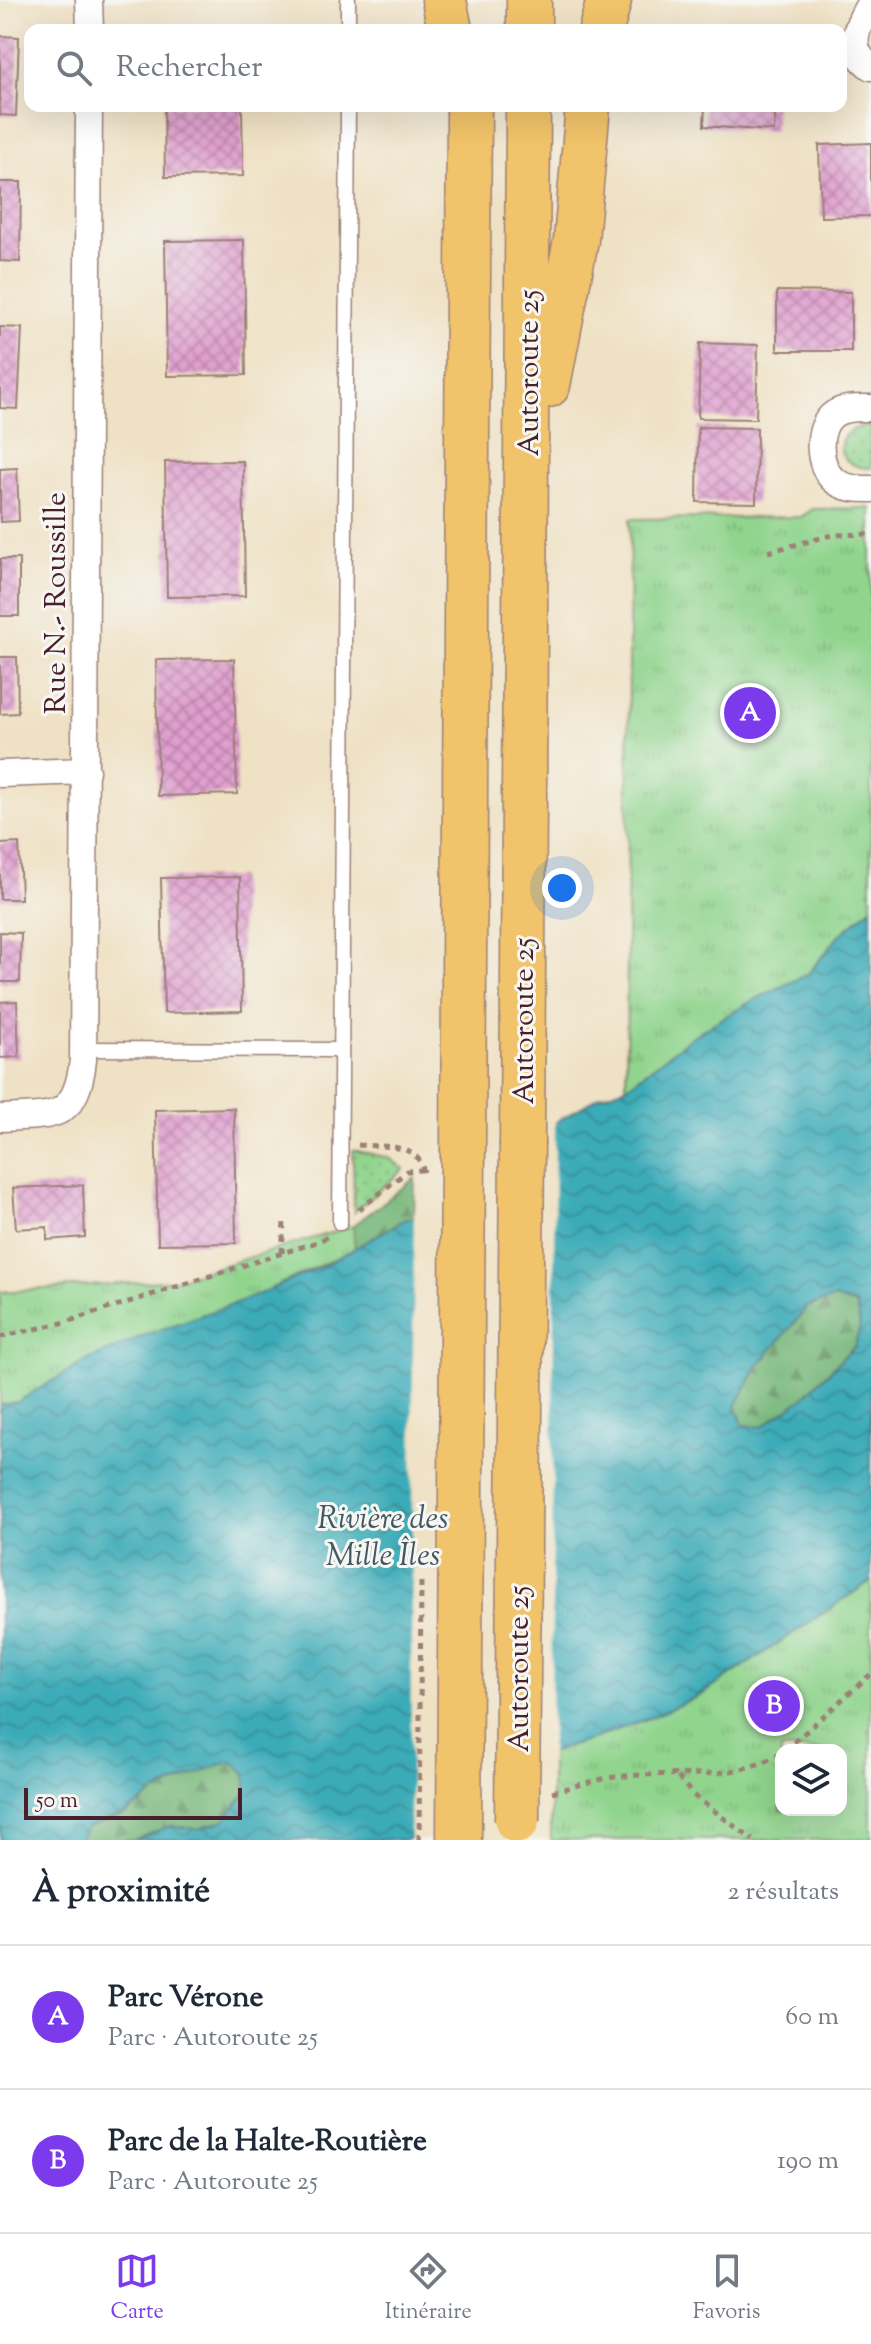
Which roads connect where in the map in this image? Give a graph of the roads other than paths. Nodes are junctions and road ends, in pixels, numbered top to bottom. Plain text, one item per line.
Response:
1 (89, 0) edge
2 (348, 0) edge
3 (444, 0) edge
4 (470, 0) edge
5 (529, 0) edge
6 (609, 0) edge
7 (871, 1) edge
8 (90, 24) edge
9 (348, 24) edge
10 (449, 24) edge
11 (470, 24) edge
12 (529, 24) edge
13 (603, 24) edge
14 (871, 67) edge
15 (89, 112) edge
16 (348, 112) edge
17 (468, 112) edge
18 (528, 112) edge
19 (587, 112) edge
20 (871, 408) edge
21 (871, 489) edge
22 (527, 490) junction
23 (86, 771) junction
24 (0, 774) edge
25 (84, 1049) junction
26 (341, 1050) junction
27 (0, 1118) edge
28 (347, 1219) road end
29 (517, 1830) edge
30 (459, 1840) edge

1 - 8 street
2 - 9 lane
3 - 10 highway
4 - 11 highway
5 - 12 highway
6 - 13 highway
7 - 14 street
15 - 23 street, Rue N.- Roussille
16 - 26 lane
17 - 30 highway, Autoroute 25
18 - 22 highway, Autoroute 25
19 - 22 highway
20 - 21 street
22 - 29 highway, Autoroute 25, bridge
23 - 24 street
23 - 25 street, Rue N.- Roussille
25 - 26 lane
25 - 27 street, Rue N.- Roussille
26 - 28 lane

